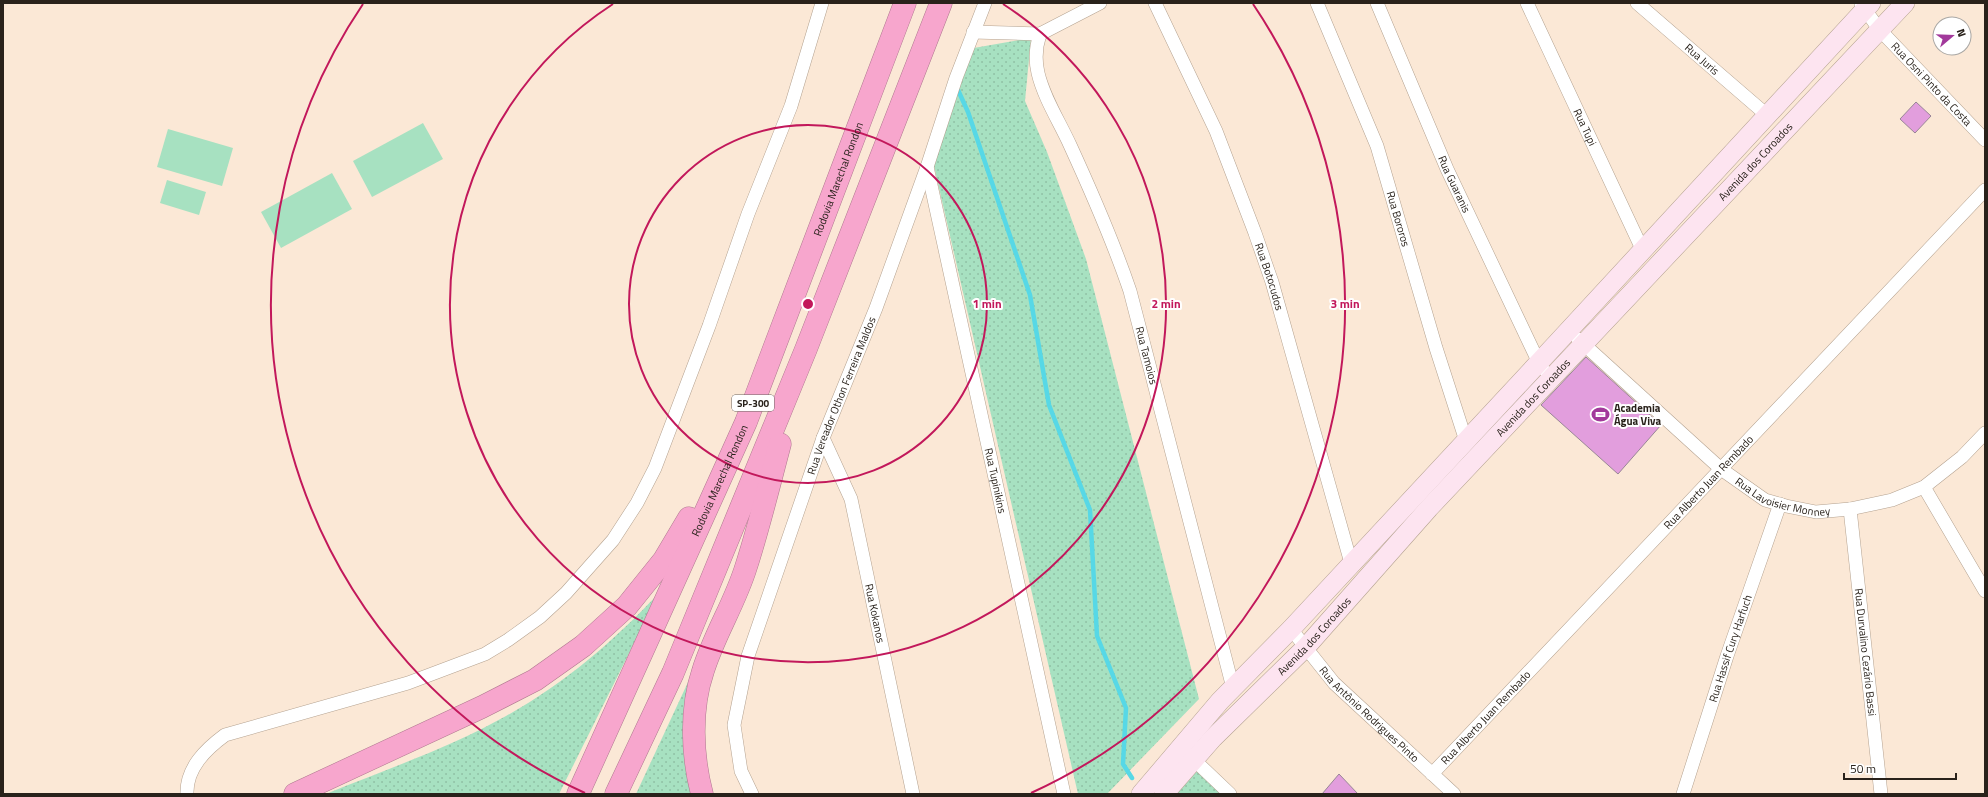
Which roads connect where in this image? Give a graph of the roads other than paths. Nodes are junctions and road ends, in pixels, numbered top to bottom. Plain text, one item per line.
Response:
1 (822, 3) edge
2 (905, 3) edge
3 (941, 3) edge
4 (985, 3) edge
5 (1100, 3) edge
6 (1155, 3) edge
7 (1317, 3) edge
8 (1377, 3) edge
9 (1527, 3) edge
10 (1637, 3) edge
11 (1905, 3) edge
12 (1865, 5) edge
13 (1879, 29) junction
14 (973, 32) junction
15 (1040, 34) junction
16 (1768, 116) junction
17 (1985, 140) edge
18 (927, 167) junction
19 (1985, 190) edge
20 (1643, 251) junction
21 (1569, 330) junction
22 (1584, 345) junction
23 (806, 349) junction
24 (1539, 362) junction
25 (1552, 379) junction
26 (746, 422) junction
27 (1985, 433) edge
28 (823, 438) junction
29 (1466, 441) junction
30 (1721, 469) junction
31 (1924, 486) junction
32 (1780, 504) junction
33 (1850, 509) junction
34 (1351, 563) junction
35 (1985, 591) edge
36 (1291, 628) junction
37 (1306, 647) junction
38 (1233, 688) junction
39 (1181, 747) junction
40 (1194, 760) junction
41 (1432, 774) junction
42 (187, 794) edge
43 (295, 794) edge
44 (578, 794) edge
45 (616, 794) edge
46 (702, 794) edge
47 (752, 794) edge
48 (913, 794) edge
49 (1064, 794) edge
50 (1141, 794) edge
51 (1164, 794) edge
52 (1230, 794) edge
53 (1454, 794) edge
54 (1683, 794) edge
55 (1881, 794) edge

1 - 42 street
2 - 26 highway, Rodovia Marechal Rondon / SP-300
3 - 23 highway, SP-300
4 - 14 street, Rua Vereador Othon Ferreira Maldos
5 - 15 street
6 - 34 street, Rua Botocudos
7 - 29 street, Rua Bororos
8 - 24 street, Rua Guaranis
9 - 20 street, Rua Tupi
10 - 16 street, Rua Juris
11 - 13 street, Avenida dos Coroados
12 - 13 street, Rua Osni Pinto da Costa
12 - 16 street, Avenida dos Coroados
13 - 17 street, Rua Osni Pinto da Costa
13 - 22 street, Avenida dos Coroados
14 - 15 street
14 - 18 street, Rua Vereador Othon Ferreira Maldos
15 - 38 street, Rua Tamoios
16 - 20 street, Avenida dos Coroados
18 - 28 street, Rua Vereador Othon Ferreira Maldos
18 - 49 street, Rua Tupinikins
19 - 30 street, Rua Alberto Juan Rembado
20 - 21 street, Avenida dos Coroados
21 - 22 street, Rua Lavoisier Monney
21 - 24 street, Avenida dos Coroados
22 - 25 street, Avenida dos Coroados
22 - 30 street, Rua Lavoisier Monney
23 - 45 highway, SP-300
23 - 46 highway
24 - 25 street, Rua Guaranis
24 - 29 street, Avenida dos Coroados
25 - 37 street, Avenida dos Coroados
26 - 43 highway
26 - 44 highway, Rodovia Marechal Rondon / SP-300
27 - 31 street, Rua Lavoisier Monney
28 - 47 street, Rua Vereador Othon Ferreira Maldos
28 - 48 street, Rua Kokanos
29 - 34 street, Avenida dos Coroados
30 - 32 street, Rua Lavoisier Monney
30 - 41 street, Rua Alberto Juan Rembado
31 - 33 street, Rua Lavoisier Monney
31 - 35 street
32 - 33 street, Rua Lavoisier Monney
32 - 54 street, Rua Hassif Cury Harfuch
33 - 55 street, Rua Durvalino Cezário Bassi
34 - 36 street, Avenida dos Coroados
36 - 37 street, Rua Antônio Rodrigues Pinto
36 - 38 street, Avenida dos Coroados
37 - 40 street, Avenida dos Coroados
37 - 41 street, Rua Antônio Rodrigues Pinto
38 - 39 street, Avenida dos Coroados
39 - 40 street
39 - 50 street, Avenida dos Coroados
40 - 51 street, Avenida dos Coroados
40 - 52 street
41 - 53 street, Rua Antônio Rodrigues Pinto

